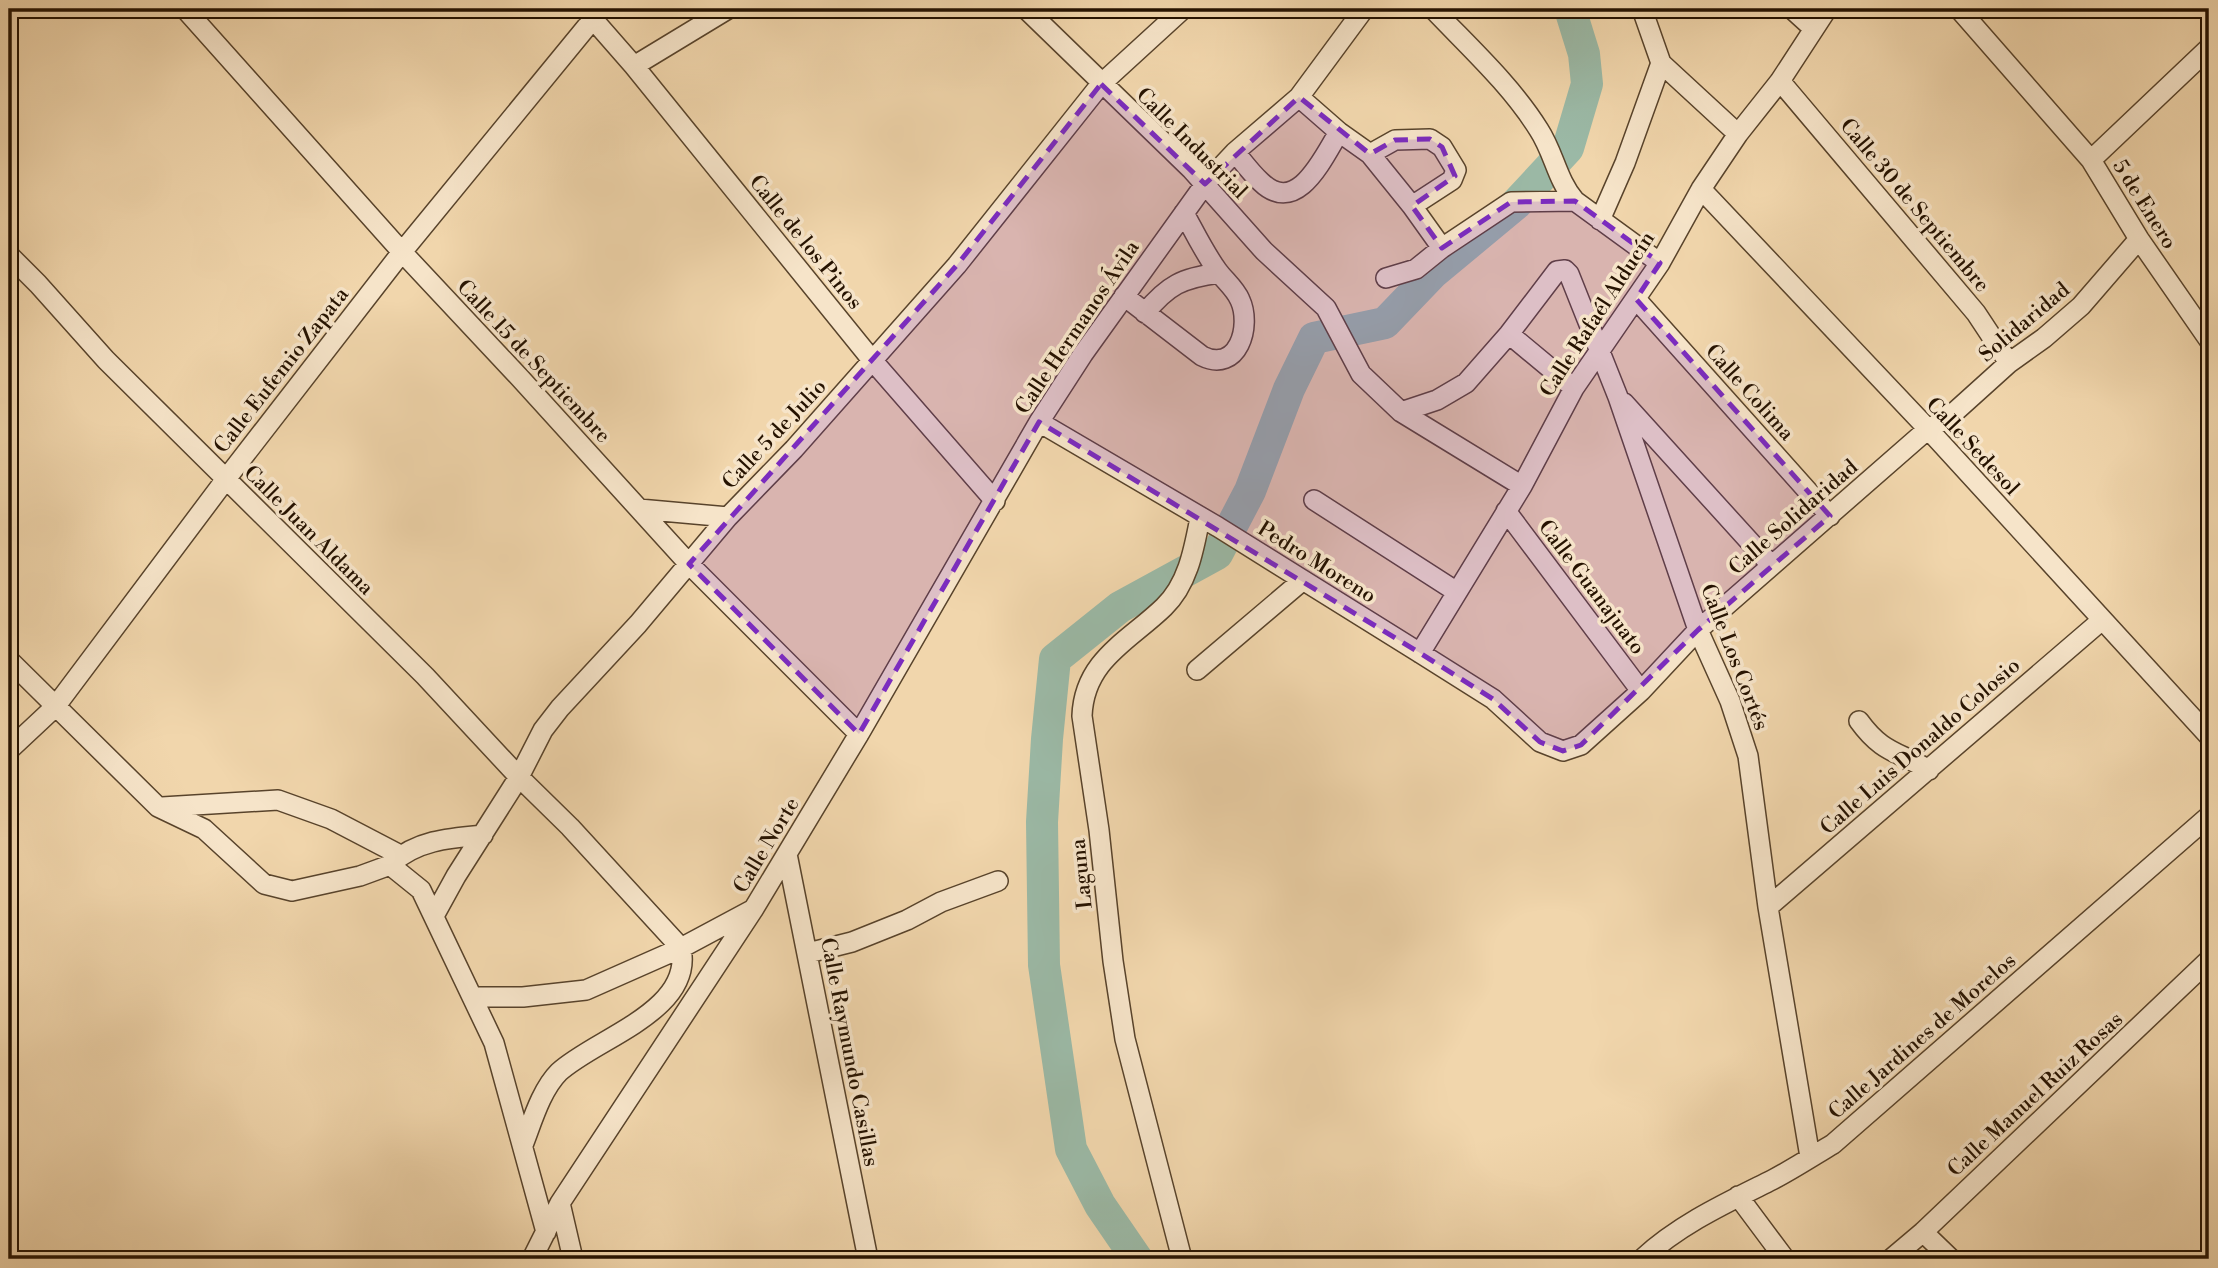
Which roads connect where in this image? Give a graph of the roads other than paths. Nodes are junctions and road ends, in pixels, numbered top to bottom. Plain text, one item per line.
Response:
1 (185, 9) edge
2 (728, 9) edge
3 (1026, 9) edge
4 (1183, 9) edge
5 (1364, 9) edge
6 (1433, 9) edge
7 (1642, 9) edge
8 (1792, 9) edge
9 (1827, 9) edge
10 (1959, 9) edge
11 (588, 14) edge
12 (1814, 29) junction
13 (2209, 48) edge
14 (1661, 63) junction
15 (634, 66) junction
16 (1780, 81) junction
17 (1101, 85) junction
18 (1298, 97) junction
19 (1339, 132) junction
20 (1738, 134) junction
21 (1235, 152) junction
22 (1370, 154) junction
23 (2091, 160) junction
24 (1205, 184) junction
25 (1701, 189) junction
26 (1566, 197) junction
27 (1412, 206) junction
28 (1184, 213) junction
29 (1600, 220) junction
30 (2139, 239) junction
31 (1441, 247) junction
32 (402, 252) junction
33 (9, 255) edge
34 (1660, 263) junction
35 (1219, 273) junction
36 (1386, 278) dead end
37 (1125, 296) junction
38 (1636, 299) junction
39 (1145, 313) junction
40 (1509, 334) junction
41 (2209, 340) edge
42 (1601, 350) junction
43 (872, 360) junction
44 (2009, 363) junction
45 (1574, 388) junction
46 (1618, 397) junction
47 (1401, 412) junction
48 (1039, 422) junction
49 (1928, 429) junction
50 (226, 479) junction
51 (1522, 486) junction
52 (1314, 500) dead end
53 (995, 501) junction
54 (639, 509) junction
55 (1506, 511) junction
56 (1830, 516) junction
57 (728, 517) junction
58 (1200, 518) junction
59 (689, 564) junction
60 (1771, 565) junction
61 (1303, 580) junction
62 (1457, 592) junction
63 (2102, 620) junction
64 (1698, 629) junction
65 (1420, 653) junction
66 (9, 660) edge
67 (1197, 670) dead end
68 (1641, 691) junction
69 (55, 707) junction
70 (1859, 721) dead end
71 (859, 734) junction
72 (2209, 736) edge
73 (9, 750) edge
74 (1563, 751) joint
75 (1929, 770) junction
76 (519, 777) junction
77 (158, 807) junction
78 (2209, 816) edge
79 (483, 835) junction
80 (787, 854) junction
81 (395, 860) junction
82 (998, 880) dead end
83 (1768, 907) junction
84 (753, 910) junction
85 (434, 916) junction
86 (681, 948) junction
87 (808, 953) junction
88 (2209, 960) edge
89 (473, 997) junction
90 (523, 1145) junction
91 (1810, 1157) junction
92 (1738, 1196) junction
93 (560, 1203) junction
94 (546, 1232) junction
95 (1923, 1232) junction
96 (531, 1259) edge
97 (573, 1259) edge
98 (868, 1259) edge
99 (1182, 1259) edge
100 (1642, 1259) edge
101 (1785, 1259) edge
102 (1891, 1259) edge
103 (1951, 1259) edge

1 - 32 street, Calle 15 de Septiembre
2 - 15 street
3 - 17 street, Calle Industrial
4 - 17 street, Calle 5 de Julio
5 - 18 street, Calle Hermanos Ávila
6 - 26 street
7 - 14 street
8 - 12 street
9 - 12 street, Calle Rafaél Alducín
10 - 23 street
11 - 15 street, Calle de los Pinos
11 - 32 street, Calle Eufemio Zapata
12 - 16 street, Calle Rafaél Alducín
13 - 23 street
14 - 20 street
14 - 29 street
15 - 43 street, Calle de los Pinos
16 - 20 street, Calle Rafaél Alducín
16 - 44 street, Calle 30 de Septiembre
17 - 24 street, Calle Industrial
17 - 43 street, Calle 5 de Julio
18 - 19 street
18 - 21 street, Calle Hermanos Ávila
19 - 21 street
19 - 22 street
20 - 25 street, Calle Rafaél Alducín
21 - 24 street, Calle Hermanos Ávila
22 - 27 street
22 - 27 street
23 - 30 street, 5 de Enero
24 - 28 street, Calle Hermanos Ávila
24 - 47 street, Calle Industrial
25 - 34 street, Calle Rafaél Alducín
25 - 49 street, Calle Sedesol
26 - 29 street
26 - 31 street
27 - 31 street
28 - 35 street
28 - 37 street, Calle Hermanos Ávila
29 - 34 street
30 - 41 street, 5 de Enero
30 - 44 street, Solidaridad
31 - 36 street
32 - 50 street, Calle Eufemio Zapata
32 - 54 street, Calle 15 de Septiembre
33 - 50 street, Calle Juan Aldama
34 - 38 street, Calle Rafaél Alducín
35 - 39 street
35 - 39 street
37 - 39 street
37 - 48 street, Calle Hermanos Ávila
38 - 42 street, Calle Rafaél Alducín
38 - 56 street, Calle Colima
40 - 42 street, Calle Los Cortés
40 - 45 street
40 - 47 street
42 - 45 street, Calle Rafaél Alducín
42 - 46 street, Calle Los Cortés
43 - 53 street, Calle de los Pinos
43 - 57 street, Calle 5 de Julio
44 - 49 street, Solidaridad
45 - 51 street, Calle Rafaél Alducín
46 - 60 street
46 - 64 street, Calle Los Cortés
47 - 51 street, Calle Industrial
48 - 53 street, Calle Hermanos Ávila
48 - 58 street, Pedro Moreno
49 - 56 street, Calle Solidaridad
49 - 63 street, Calle Sedesol
50 - 69 street, Calle Eufemio Zapata
50 - 76 street, Calle Juan Aldama
51 - 55 street, Calle Rafaél Alducín
52 - 62 street
53 - 71 street, Calle Norte
54 - 57 street
54 - 59 street, Calle 15 de Septiembre
55 - 62 street, Calle Rafaél Alducín
55 - 68 street, Calle Guanajuato
56 - 60 street, Calle Solidaridad
57 - 59 street, Calle 5 de Julio
58 - 61 street, Pedro Moreno
58 - 99 street, Laguna
59 - 71 street, Calle 15 de Septiembre
59 - 76 street, Calle 5 de Julio
60 - 64 street, Calle Solidaridad
61 - 65 street, Pedro Moreno
61 - 67 street
62 - 65 street, Calle Rafaél Alducín
63 - 72 street, Calle Sedesol
63 - 75 street, Calle Luis Donaldo Colosio
64 - 68 street, Calle Solidaridad
64 - 83 street, Calle Los Cortés
65 - 74 street, Pedro Moreno
66 - 69 street
68 - 74 street, Calle Solidaridad
69 - 73 street, Calle Eufemio Zapata
69 - 77 street
70 - 75 street
71 - 80 street, Calle Norte
75 - 83 street, Calle Luis Donaldo Colosio
76 - 79 street, Calle 5 de Julio
76 - 86 street, Calle Juan Aldama
77 - 81 street
77 - 81 street
78 - 91 street, Calle Jardines de Morelos
79 - 81 street
79 - 85 street, Calle 5 de Julio
80 - 84 street, Calle Norte
80 - 87 street, Calle Raymundo Casillas
81 - 85 street
82 - 87 street
83 - 91 street, Calle Los Cortés
84 - 86 street
84 - 93 street, Calle Norte
85 - 89 street
86 - 89 street
86 - 90 street
87 - 98 street, Calle Raymundo Casillas
88 - 95 street, Calle Manuel Ruiz Rosas
89 - 90 street
90 - 94 street
91 - 92 street, Calle Jardines de Morelos
92 - 100 street, Calle Jardines de Morelos
92 - 101 street
93 - 94 street, Calle Norte
93 - 97 street
94 - 96 street, Calle Norte
95 - 102 street, Calle Manuel Ruiz Rosas
95 - 103 street

